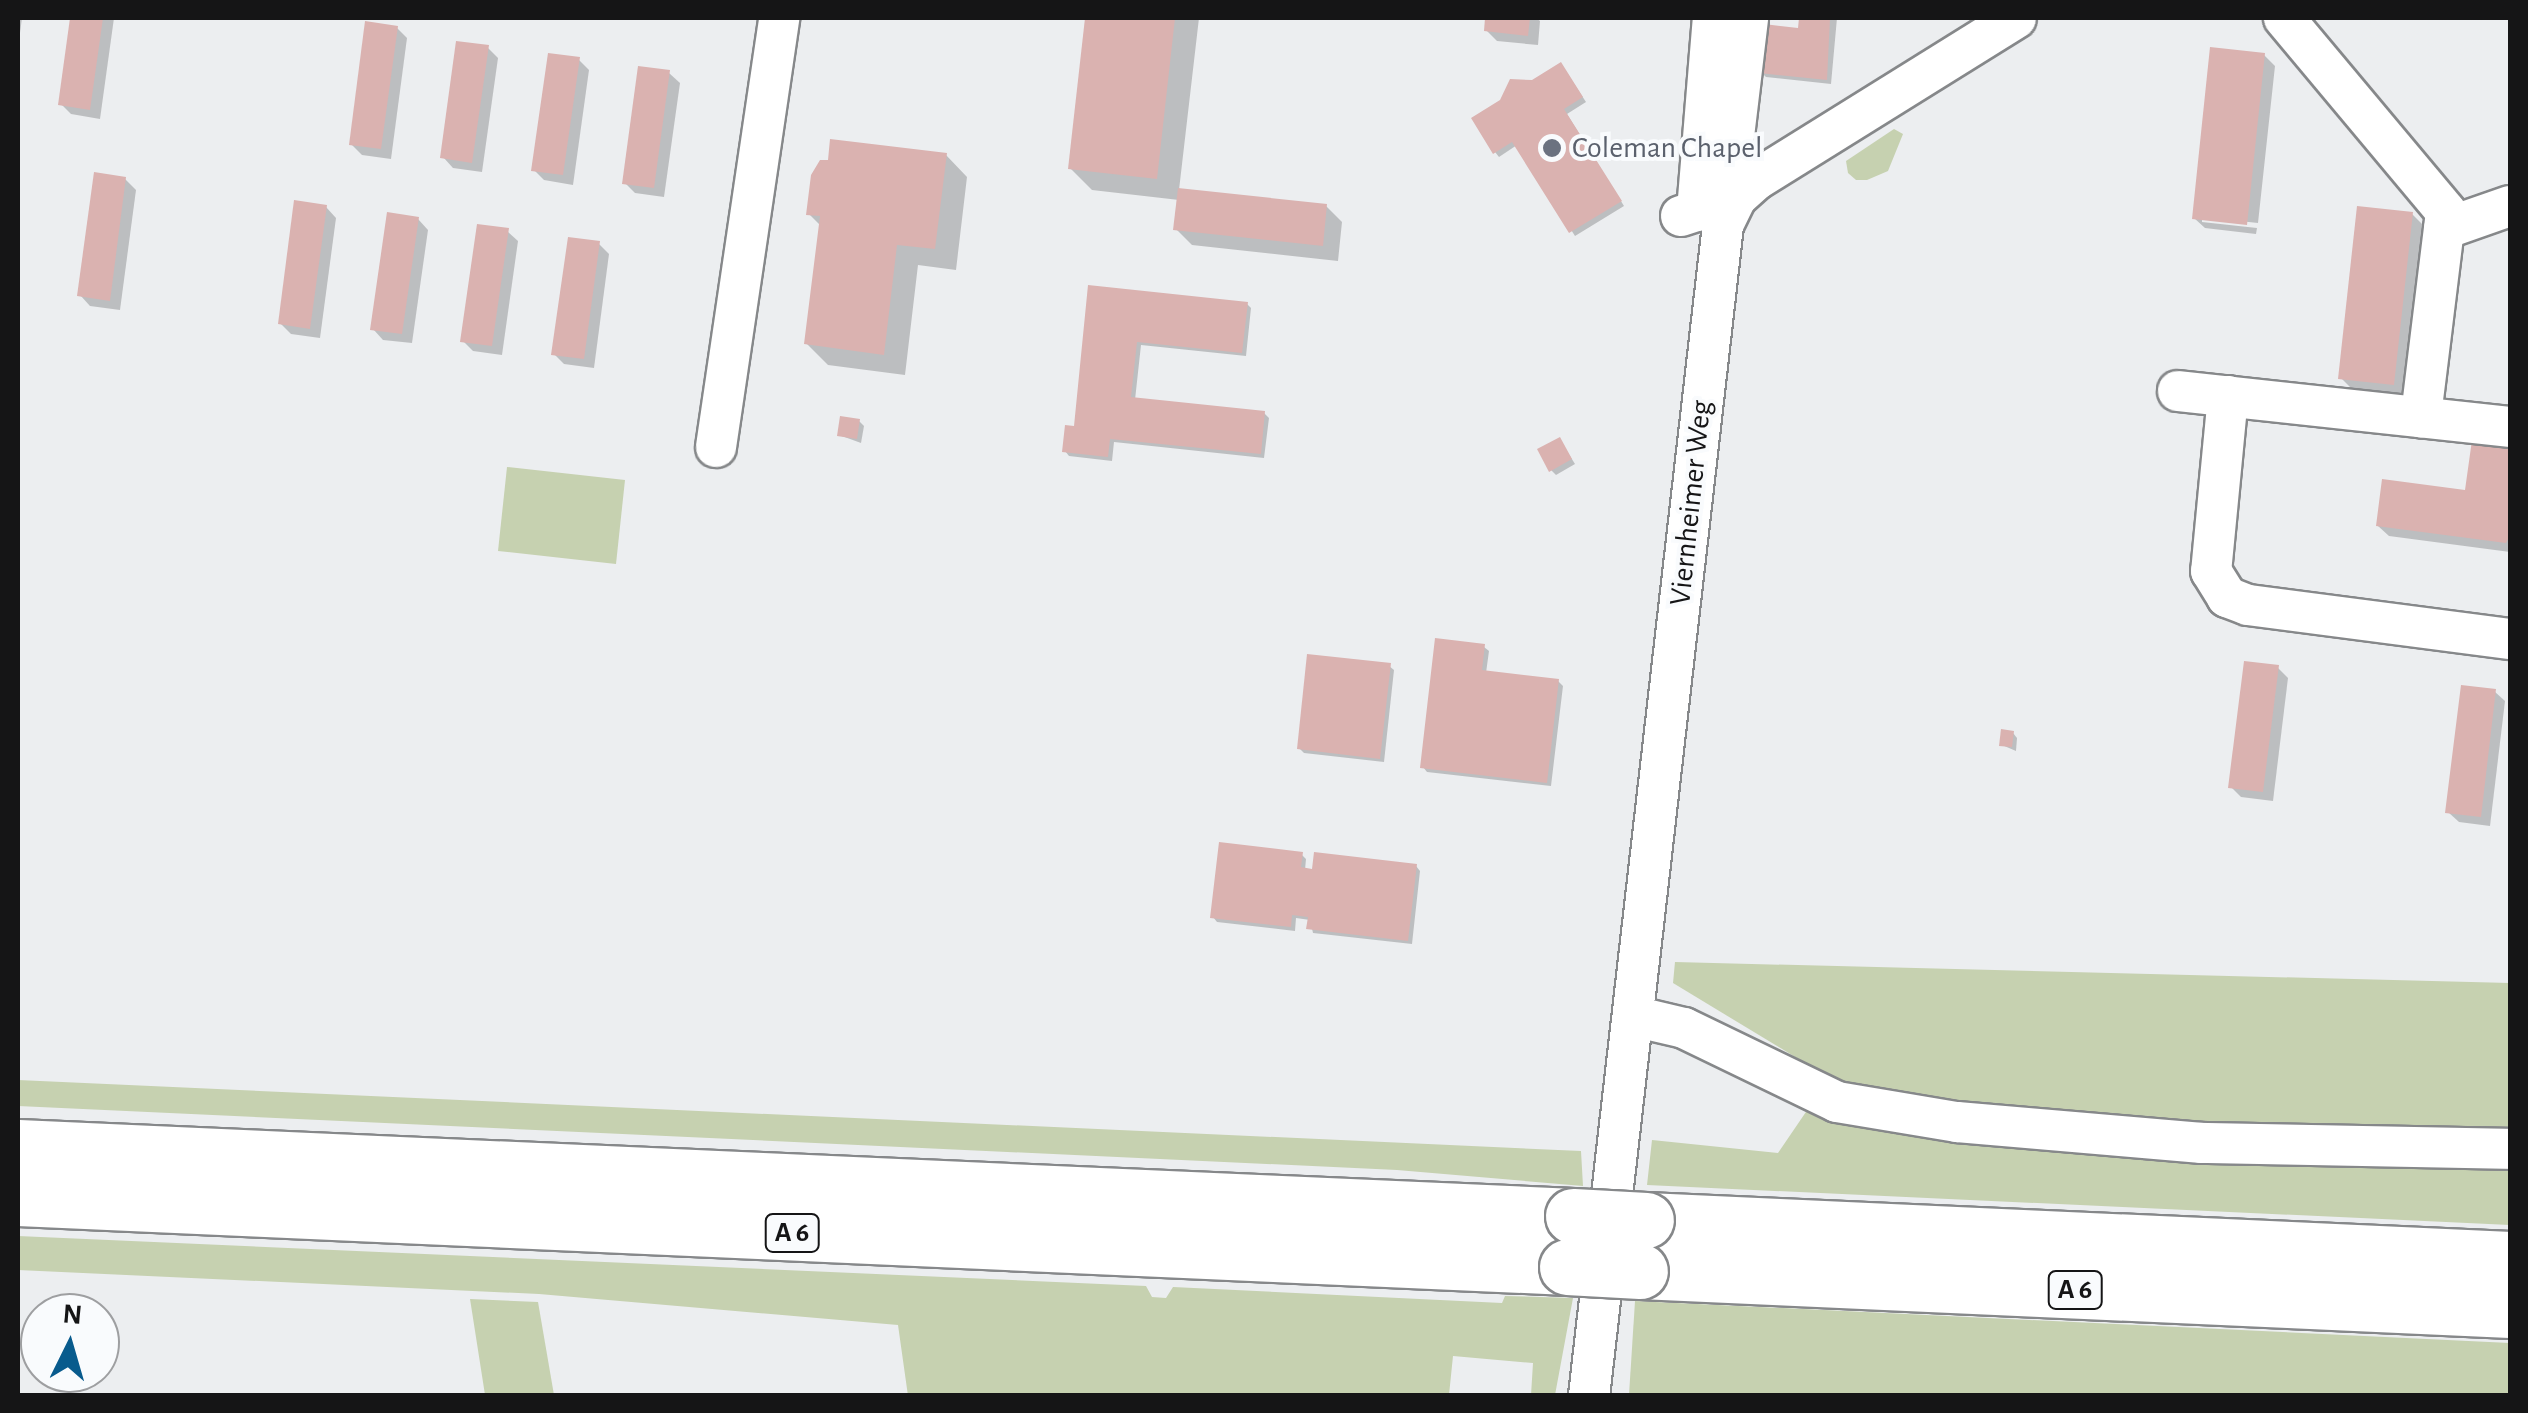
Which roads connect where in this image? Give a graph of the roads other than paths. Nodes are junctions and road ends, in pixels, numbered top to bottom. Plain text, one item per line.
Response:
1 (779, 18) edge
2 (1713, 18) edge
3 (1748, 18) edge
4 (2016, 18) edge
5 (2297, 22) edge
6 (1736, 198) junction
7 (2510, 206) edge
8 (2444, 229) junction
9 (2178, 391) dead end
10 (2228, 396) junction
11 (2421, 417) junction
12 (2510, 428) edge
13 (716, 446) dead end
14 (2510, 640) edge
15 (1633, 1016) junction
16 (18, 1146) edge
17 (2510, 1149) edge
18 (18, 1198) edge
19 (1570, 1242) junction
20 (1643, 1245) junction
21 (2510, 1259) edge
22 (2510, 1310) edge
23 (1589, 1396) edge

1 - 13 street
2 - 6 street
3 - 6 street
4 - 6 street
5 - 8 street
6 - 15 street, Viernheimer Weg
7 - 8 street
8 - 11 street
9 - 10 street
10 - 11 street
10 - 14 street
11 - 12 street
15 - 17 street
15 - 23 street, Viernheimer Weg
16 - 19 highway, A 6
18 - 19 highway, A 6
19 - 20 highway, A 6, bridge
20 - 21 highway, A 6
20 - 22 highway, A 6

